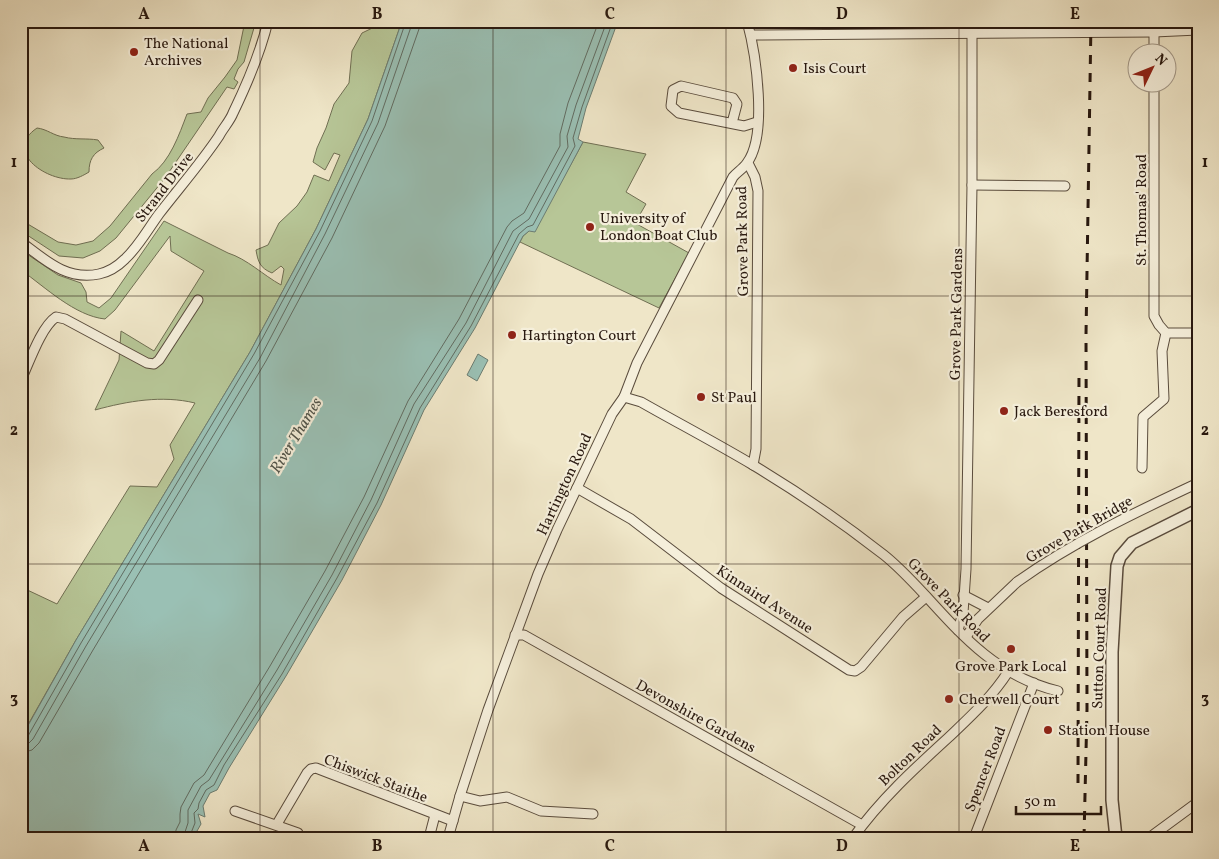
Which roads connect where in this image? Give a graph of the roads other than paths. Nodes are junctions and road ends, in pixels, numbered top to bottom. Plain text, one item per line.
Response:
1 (268, 21) edge
2 (747, 21) edge
3 (1198, 30) edge
4 (1154, 32) junction
5 (972, 33) junction
6 (750, 35) junction
7 (1154, 42) edge
8 (1154, 92) edge
9 (758, 122) junction
10 (732, 123) junction
11 (748, 163) junction
12 (972, 185) junction
13 (1065, 186) dead end
14 (21, 242) edge
15 (198, 300) dead end
16 (1166, 333) junction
17 (1198, 333) edge
18 (21, 380) edge
19 (624, 397) junction
20 (753, 465) junction
21 (1142, 468) dead end
22 (1198, 483) edge
23 (577, 488) junction
24 (1198, 510) edge
25 (963, 595) junction
26 (926, 597) junction
27 (988, 608) junction
28 (958, 630) junction
29 (515, 635) junction
30 (966, 638) junction
31 (1008, 672) junction
32 (1034, 683) junction
33 (1058, 691) dead end
34 (460, 796) junction
35 (1198, 802) edge
36 (235, 811) dead end
37 (593, 814) dead end
38 (435, 815) junction
39 (453, 821) junction
40 (277, 824) junction
41 (862, 825) junction
42 (298, 833) dead end
43 (1115, 835) edge
44 (429, 838) edge
45 (448, 838) edge
46 (853, 838) edge
47 (974, 838) edge
48 (1148, 838) edge

1 - 14 street, Strand Drive
2 - 6 street
3 - 4 street
4 - 5 street
4 - 7 street
5 - 6 street
5 - 12 street, Grove Park Gardens
6 - 9 street
8 - 16 street, St. Thomas' Road
9 - 10 street
9 - 11 street
10 - 10 street
11 - 19 street, Hartington Road
11 - 20 street, Grove Park Road
12 - 13 street
12 - 25 street, Grove Park Gardens
15 - 18 street
16 - 17 street
16 - 21 street
19 - 20 street, Grove Park Road
19 - 23 street, Hartington Road
20 - 26 street, Grove Park Road
22 - 27 street, Grove Park Bridge, bridge
23 - 26 street, Kinnaird Avenue
23 - 29 street, Hartington Road
24 - 43 street, Sutton Court Road
25 - 27 street
25 - 28 street, Grove Park Gardens
26 - 28 street, Grove Park Road
27 - 30 street, Grove Park Bridge
28 - 30 street, Grove Park Road
29 - 34 street, Hartington Road
29 - 41 street, Devonshire Gardens
30 - 31 street, Grove Park Road
31 - 32 street, Grove Park Road
31 - 41 street, Bolton Road
32 - 33 street, Grove Park Road
32 - 47 street, Spencer Road
34 - 37 street
34 - 39 street, Hartington Road
35 - 48 street
36 - 40 street
38 - 39 street, Chiswick Staithe
38 - 40 street, Chiswick Staithe
38 - 44 street, Chiswick Staithe
39 - 45 street, Hartington Road
40 - 42 street
41 - 46 street, Bolton Road

